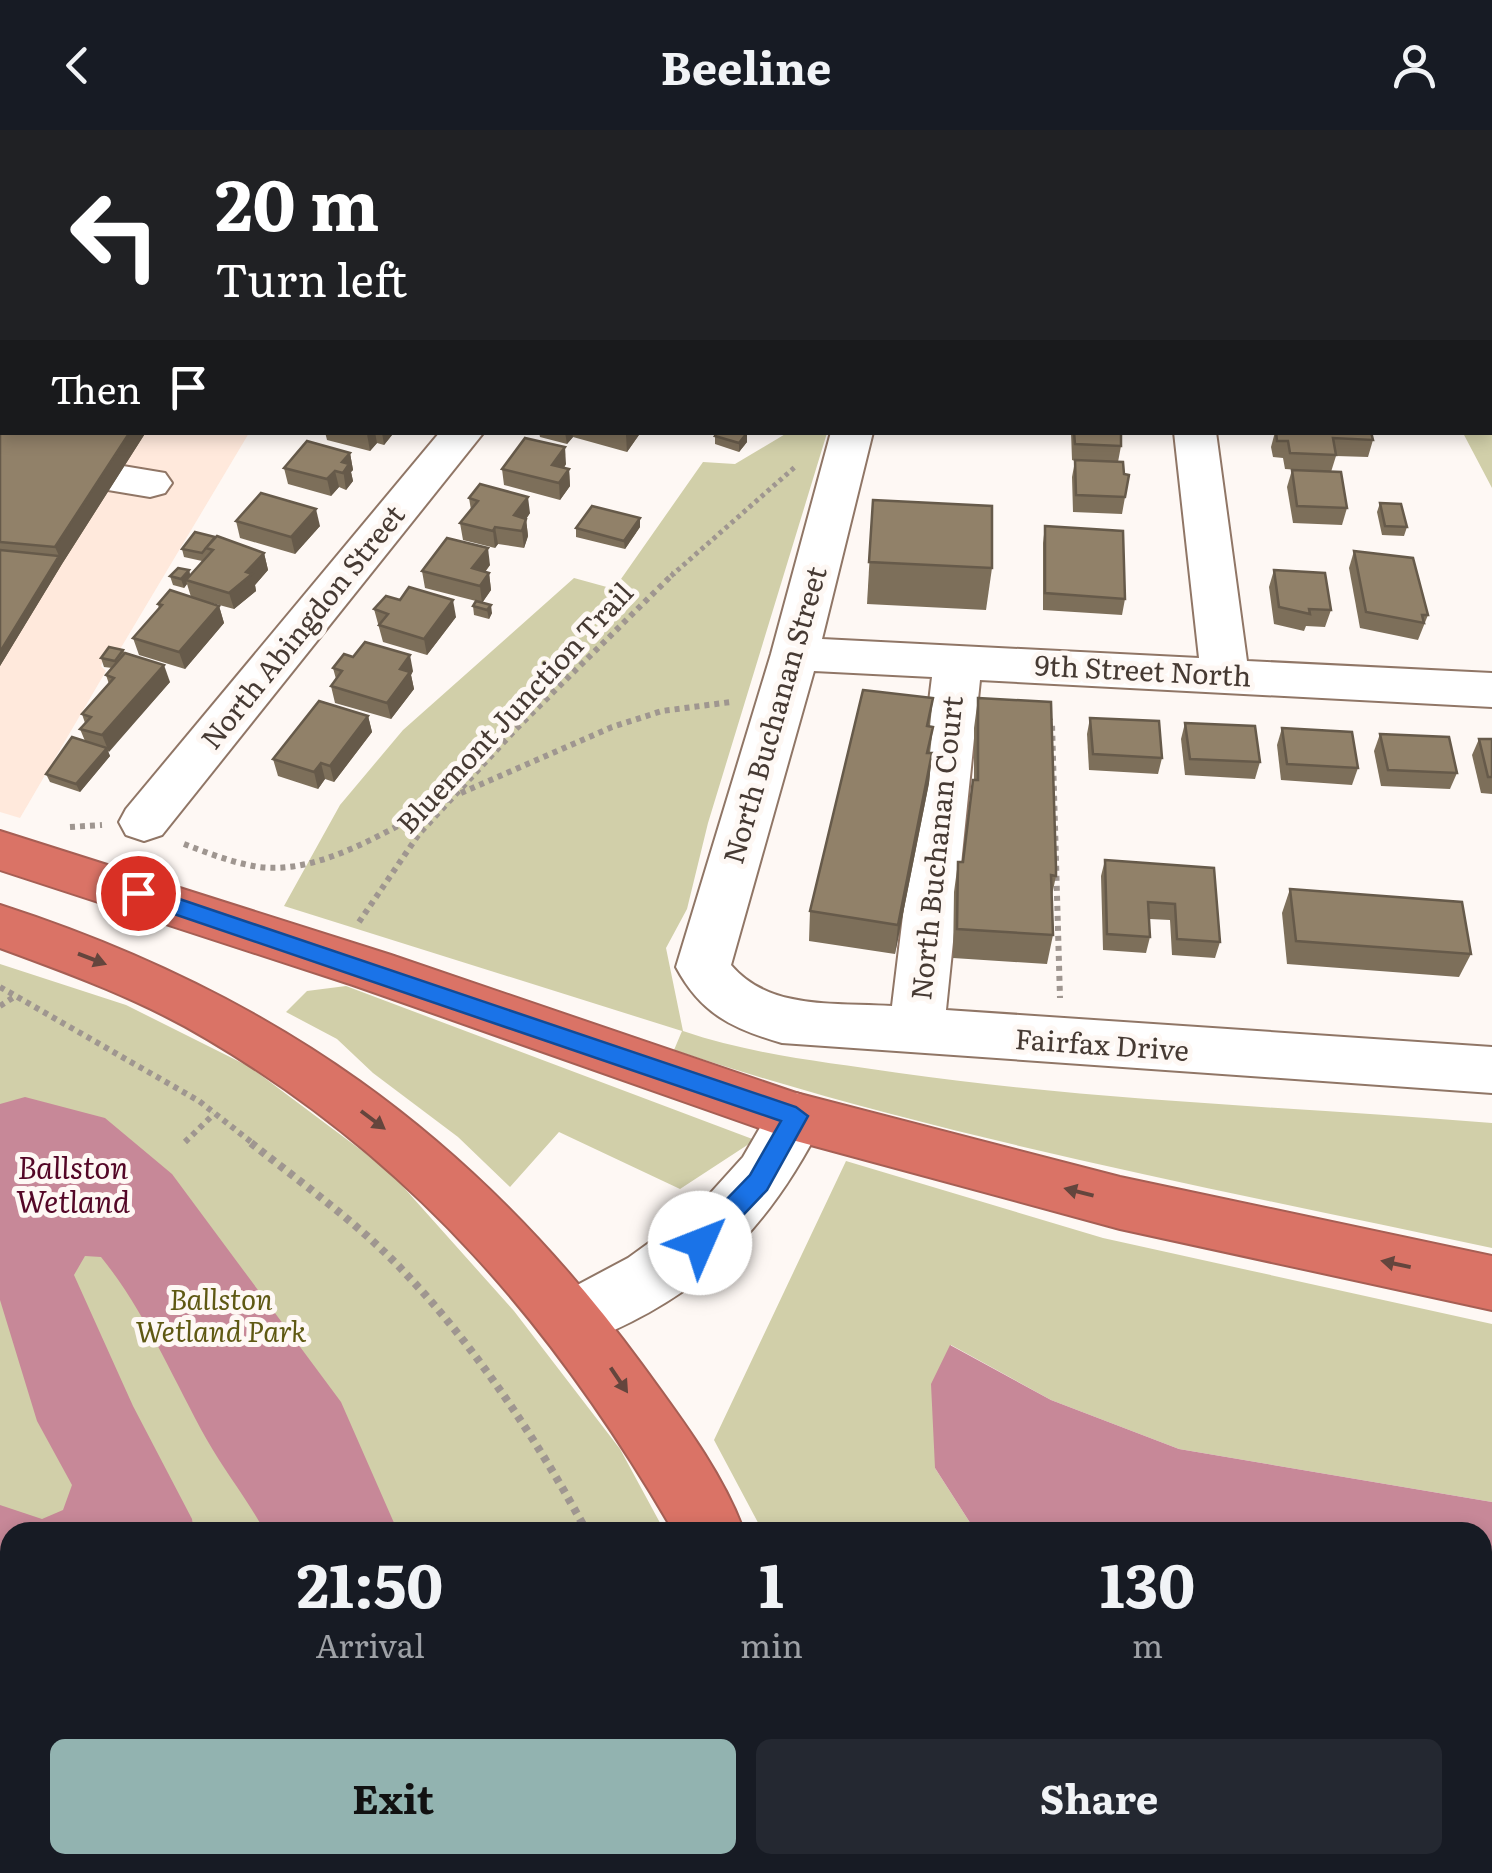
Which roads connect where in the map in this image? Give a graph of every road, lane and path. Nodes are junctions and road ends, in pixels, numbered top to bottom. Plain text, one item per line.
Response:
1 (460, 435) edge
2 (851, 435) edge
3 (1195, 435) edge
4 (809, 460) dead end
5 (958, 663) junction
6 (1225, 674) junction
7 (788, 675) junction
8 (1492, 690) edge
9 (1041, 710) edge
10 (454, 796) junction
11 (144, 822) joint
12 (54, 828) dead end
13 (92, 840) dead end
14 (0, 850) edge
15 (340, 917) dead end
16 (0, 926) edge
17 (0, 987) edge
18 (720, 994) joint
19 (14, 997) junction
20 (0, 1006) edge
21 (1060, 1009) dead end
22 (916, 1033) junction
23 (1492, 1070) edge
24 (214, 1114) junction
25 (796, 1116) junction
26 (186, 1142) dead end
27 (1492, 1283) edge
28 (573, 1318) junction
29 (581, 1522) edge
30 (704, 1522) edge

1 - 11 street, North Abingdon Street
2 - 7 street, North Buchanan Street
3 - 6 street
4 - 10 path, Bluemont Junction Trail
5 - 6 street, 9th Street North
5 - 7 street, 9th Street North
5 - 22 street, North Buchanan Court
6 - 8 street, 9th Street North
7 - 10 path
7 - 18 street, North Buchanan Street
9 - 21 path
10 - 11 path
10 - 15 path, Bluemont Junction Trail
12 - 13 path
14 - 25 highway
16 -> 28 highway
17 - 19 path
18 - 22 street, Fairfax Drive
19 - 20 path
19 - 24 path
22 - 23 street, Fairfax Drive
24 - 26 path
24 - 29 path
27 -> 25 highway
25 - 28 street
28 -> 30 highway

